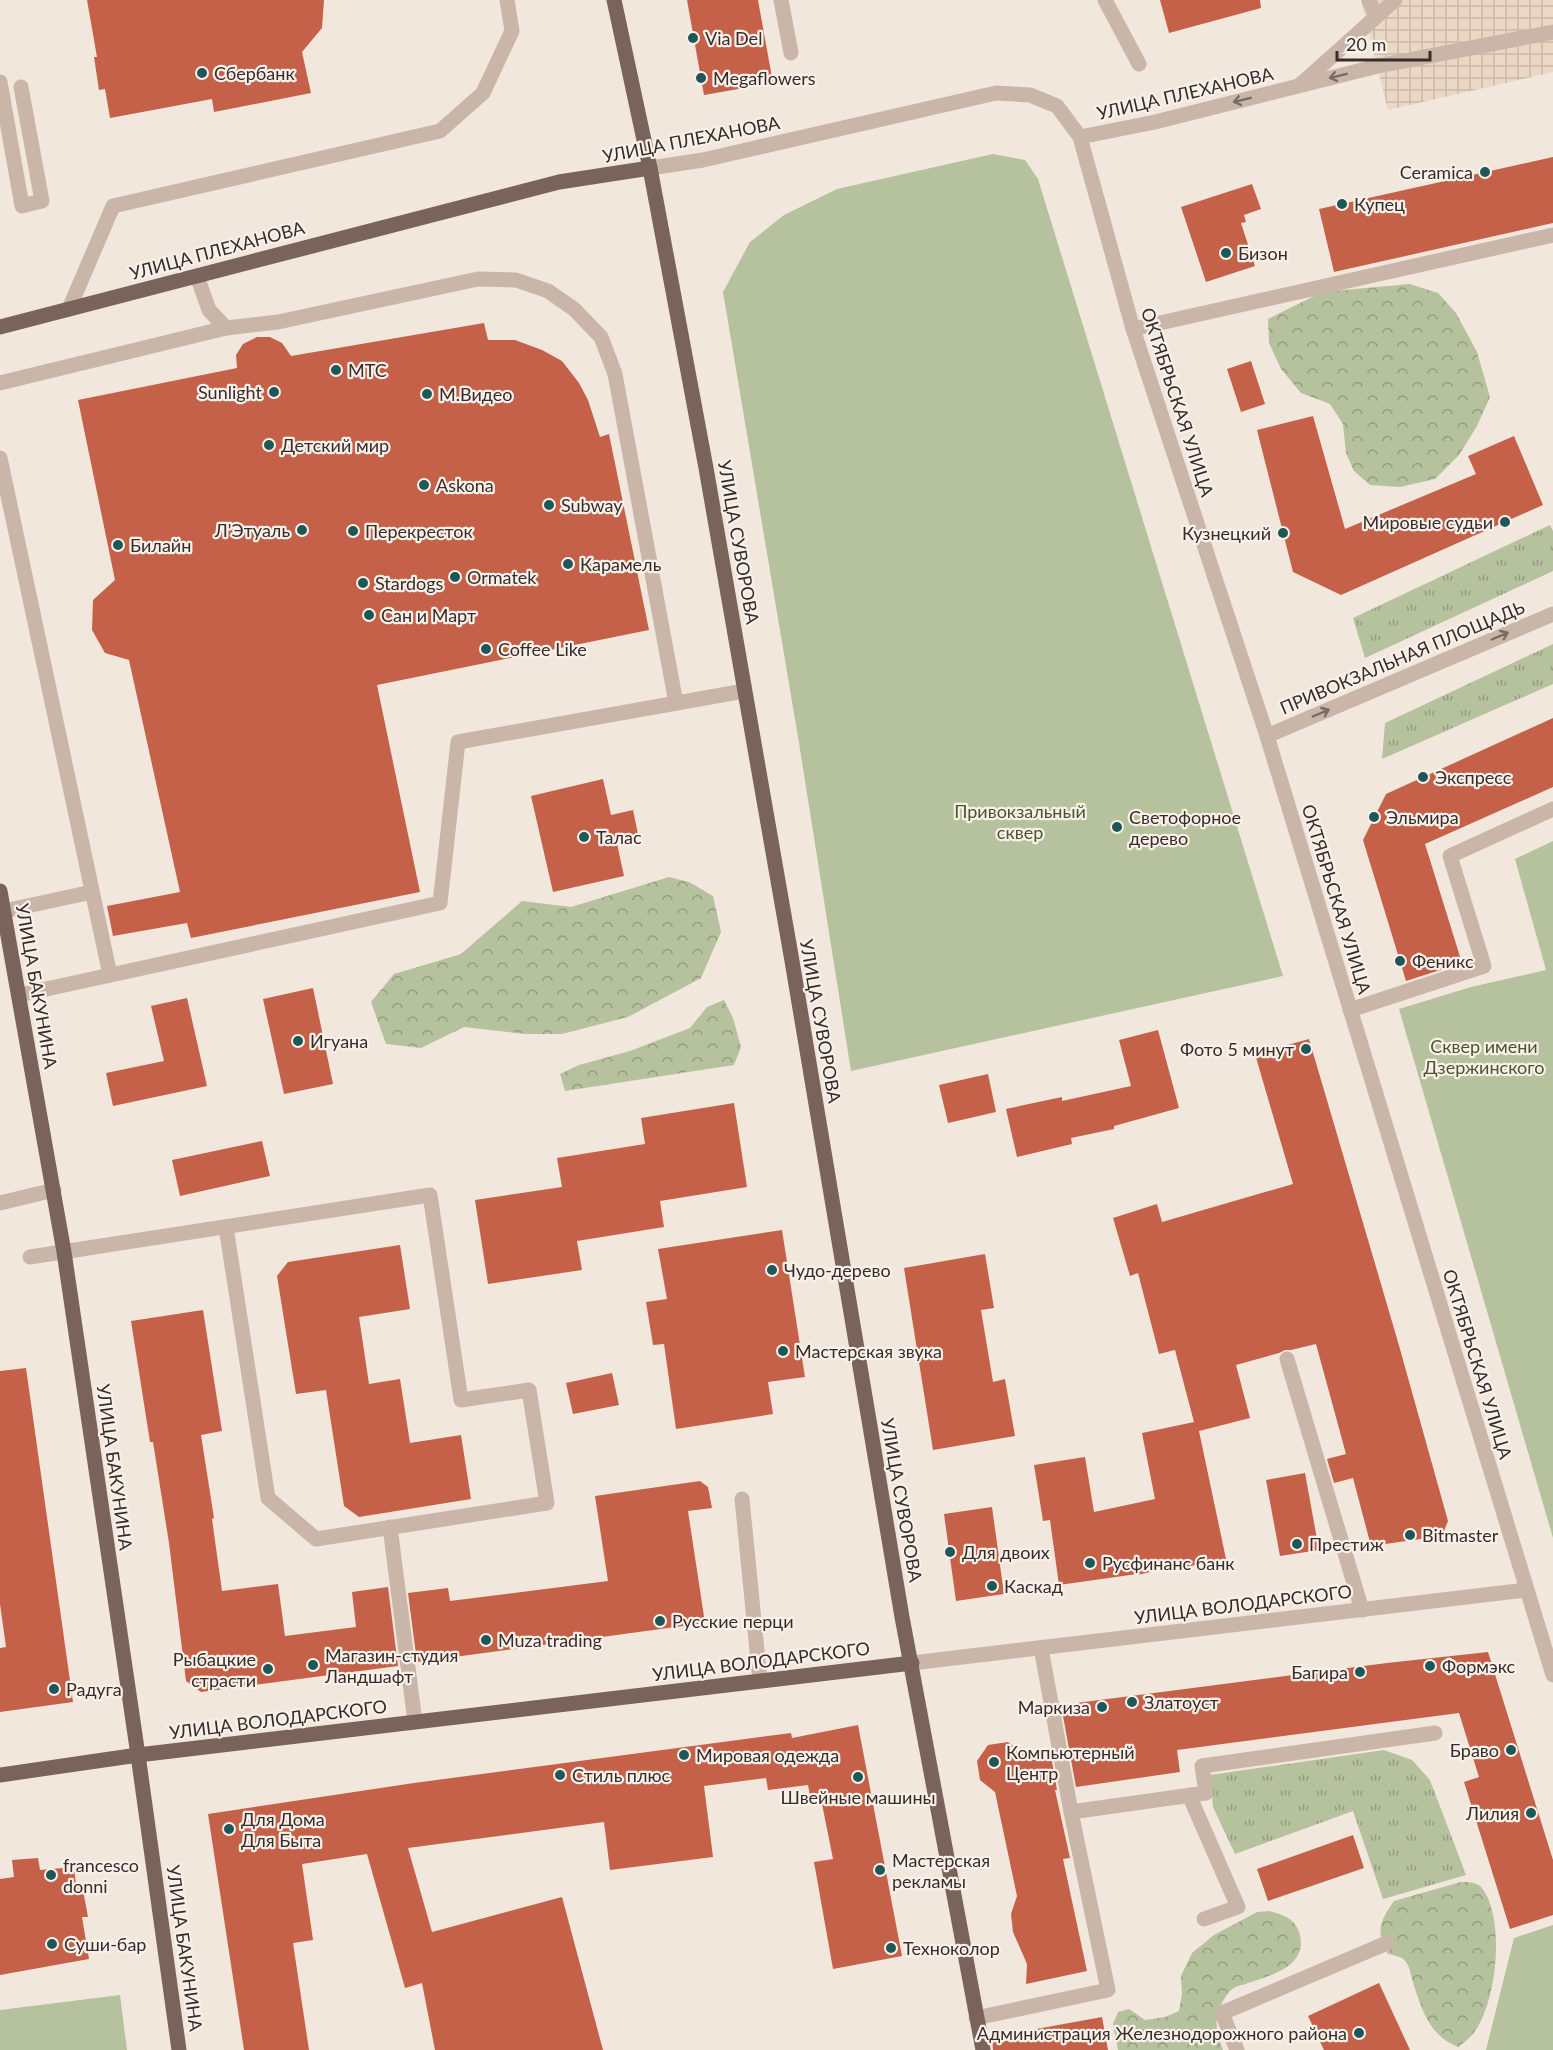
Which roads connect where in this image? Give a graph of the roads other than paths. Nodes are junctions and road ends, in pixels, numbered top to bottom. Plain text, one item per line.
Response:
1 (507, 0) edge
2 (614, 0) edge
3 (781, 0) edge
4 (1105, 0) edge
5 (1369, 0) edge
6 (1395, 0) edge
7 (1376, 17) junction
8 (1553, 32) edge
9 (791, 53) dead end
10 (1139, 64) dead end
11 (0, 82) edge
12 (1299, 86) junction
13 (21, 87) dead end
14 (1080, 136) junction
15 (651, 168) junction
16 (1553, 235) edge
17 (197, 276) junction
18 (69, 309) junction
19 (0, 327) edge
20 (226, 328) junction
21 (1133, 329) junction
22 (0, 383) edge
23 (0, 458) edge
24 (1553, 614) edge
25 (744, 690) junction
26 (676, 703) junction
27 (1267, 736) junction
28 (1553, 809) edge
29 (0, 891) edge
30 (92, 892) junction
31 (4, 911) junction
32 (110, 975) junction
33 (19, 995) junction
34 (1350, 1010) junction
35 (54, 1191) junction
36 (0, 1203) edge
37 (226, 1227) junction
38 (64, 1252) junction
39 (30, 1257) dead end
40 (1287, 1359) dead end
41 (742, 1499) dead end
42 (390, 1527) junction
43 (1526, 1590) junction
44 (1362, 1610) junction
45 (1041, 1648) junction
46 (912, 1663) junction
47 (1553, 1675) edge
48 (759, 1681) junction
49 (415, 1722) junction
50 (1435, 1733) dead end
51 (138, 1755) junction
52 (0, 1775) edge
53 (1189, 1795) junction
54 (1071, 1812) junction
55 (1204, 1919) dead end
56 (1387, 1943) dead end
57 (976, 2018) junction
58 (179, 2050) edge
59 (982, 2050) edge
60 (1238, 2050) edge

1 - 18 street
2 - 15 main road, УЛИЦА СУВОРОВА
3 - 9 street
4 - 10 street
5 - 7 street
6 - 7 street
7 - 12 street
8 -> 12 street, УЛИЦА ПЛЕХАНОВА
11 - 13 street
12 -> 14 street, УЛИЦА ПЛЕХАНОВА
14 - 15 street, УЛИЦА ПЛЕХАНОВА
14 - 21 street, ОКТЯБРЬСКАЯ УЛИЦА
15 - 17 main road, УЛИЦА ПЛЕХАНОВА
15 - 25 main road, УЛИЦА СУВОРОВА
16 - 21 street
17 - 18 main road, УЛИЦА ПЛЕХАНОВА
17 - 20 street
18 - 19 main road, УЛИЦА ПЛЕХАНОВА
20 - 22 street
20 - 26 street
21 - 27 street, ОКТЯБРЬСКАЯ УЛИЦА
23 - 30 street
27 -> 24 street, ПРИВОКЗАЛЬНАЯ ПЛОЩАДЬ
25 - 26 street
25 - 46 main road, УЛИЦА СУВОРОВА
26 - 32 street
27 - 34 street, ОКТЯБРЬСКАЯ УЛИЦА
28 - 34 street
29 - 31 main road, УЛИЦА БАКУНИНА
30 - 31 street
30 - 32 street
31 - 33 main road, УЛИЦА БАКУНИНА
32 - 33 street
33 - 35 main road, УЛИЦА БАКУНИНА
34 - 43 street, ОКТЯБРЬСКАЯ УЛИЦА
35 - 36 street
35 - 38 main road, УЛИЦА БАКУНИНА
37 - 38 street
37 - 42 street
37 - 42 street
38 - 39 street
38 - 51 main road, УЛИЦА БАКУНИНА
40 - 44 street
41 - 48 street
42 - 49 street
43 - 44 street, УЛИЦА ВОЛОДАРСКОГО
43 - 47 street, ОКТЯБРЬСКАЯ УЛИЦА
44 - 45 street, УЛИЦА ВОЛОДАРСКОГО
45 - 46 street, УЛИЦА ВОЛОДАРСКОГО
45 - 54 street
46 - 48 main road, УЛИЦА ВОЛОДАРСКОГО
46 - 57 main road, УЛИЦА СУВОРОВА
48 - 49 main road, УЛИЦА ВОЛОДАРСКОГО
49 - 51 main road, УЛИЦА ВОЛОДАРСКОГО
50 - 53 street
51 - 52 main road, УЛИЦА ВОЛОДАРСКОГО
51 - 58 main road, УЛИЦА БАКУНИНА
53 - 54 street
53 - 55 street
54 - 57 street
56 - 60 street
57 - 59 main road, УЛИЦА СУВОРОВА

